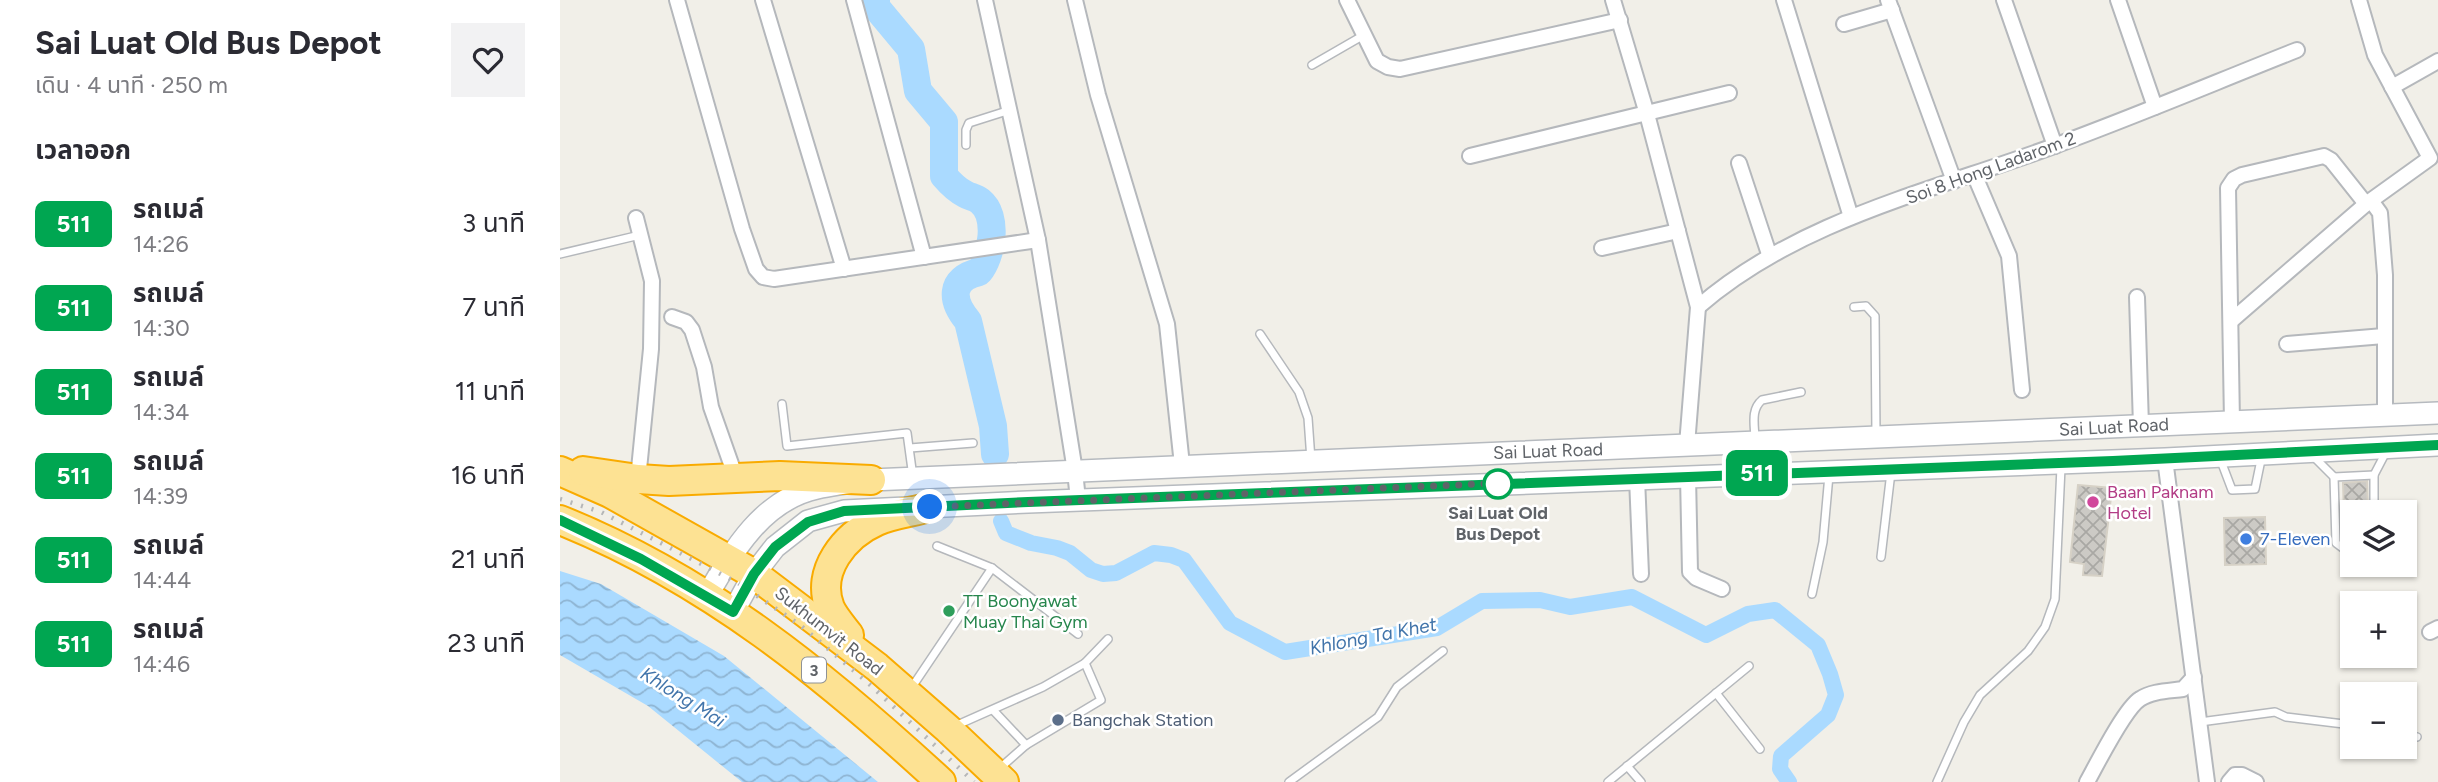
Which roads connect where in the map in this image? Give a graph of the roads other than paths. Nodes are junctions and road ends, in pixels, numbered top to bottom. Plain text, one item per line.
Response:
1 (677, 0) edge
2 (763, 0) edge
3 (854, 0) edge
4 (985, 0) edge
5 (1075, 0) edge
6 (1347, 0) edge
7 (1613, 0) edge
8 (1784, 0) edge
9 (2004, 0) edge
10 (2119, 0) edge
11 (2359, 0) edge
12 (1890, 5) edge
13 (1620, 20) junction
14 (1844, 24) dead end
15 (1364, 35) junction
16 (2297, 50) dead end
17 (2438, 61) edge
18 (1312, 65) dead end
19 (2392, 87) junction
20 (1729, 93) dead end
21 (2155, 107) junction
22 (1010, 110) junction
23 (1647, 114) junction
24 (966, 145) dead end
25 (2055, 146) junction
26 (1470, 156) dead end
27 (1739, 163) dead end
28 (1974, 174) junction
29 (1954, 181) junction
30 (2369, 203) junction
31 (1851, 217) junction
32 (636, 218) dead end
33 (1678, 231) junction
34 (641, 235) junction
35 (1038, 240) junction
36 (1602, 248) dead end
37 (560, 254) edge
38 (1769, 254) junction
39 (925, 257) junction
40 (844, 269) junction
41 (2137, 298) dead end
42 (1698, 307) junction
43 (1854, 307) dead end
44 (672, 317) dead end
45 (2231, 321) junction
46 (1260, 334) dead end
47 (2384, 336) junction
48 (2287, 344) dead end
49 (2022, 390) dead end
50 (1801, 392) dead end
51 (782, 404) dead end
52 (2438, 413) edge
53 (2385, 415) junction
54 (2232, 422) junction
55 (2141, 426) junction
56 (1953, 435) junction
57 (1876, 437) junction
58 (973, 443) dead end
59 (1755, 443) junction
60 (1687, 445) junction
61 (2438, 445) edge
62 (909, 448) junction
63 (2388, 448) junction
64 (2310, 452) junction
65 (2262, 454) junction
66 (2219, 456) junction
67 (2165, 459) junction
68 (1311, 460) junction
69 (2061, 463) junction
70 (1182, 465) junction
71 (560, 466) edge
72 (1953, 466) junction
73 (1891, 468) junction
74 (560, 471) edge
75 (1075, 471) junction
76 (1829, 471) junction
77 (2374, 475) junction
78 (1688, 476) junction
79 (2334, 477) junction
80 (736, 478) junction
81 (914, 478) junction
82 (1637, 478) junction
83 (638, 479) junction
84 (871, 480) junction
85 (1078, 500) junction
86 (2374, 500) edge
87 (930, 507) junction
88 (560, 520) edge
89 (937, 546) dead end
90 (2340, 546) edge
91 (1881, 557) dead end
92 (728, 559) junction
93 (992, 568) junction
94 (1642, 573) dead end
95 (754, 574) junction
96 (1722, 589) dead end
97 (1812, 594) dead end
98 (707, 596) junction
99 (733, 612) junction
100 (1077, 634) dead end
101 (1108, 639) dead end
102 (1443, 651) dead end
103 (1085, 663) junction
104 (1749, 666) dead end
105 (877, 667) junction
106 (2194, 677) junction
107 (908, 693) junction
108 (1716, 693) junction
109 (993, 710) junction
110 (2200, 722) junction
111 (2340, 723) edge
112 (948, 729) junction
113 (1026, 745) junction
114 (1760, 748) dead end
115 (1628, 766) junction
116 (1000, 778) edge
117 (941, 782) edge
118 (1289, 782) edge
119 (1608, 782) edge
120 (1641, 782) edge
121 (1937, 782) edge
122 (2087, 782) edge
123 (2207, 782) edge
124 (2229, 782) edge
125 (2256, 782) edge

1 - 40 street
2 - 40 street
3 - 39 street
4 - 22 street
5 - 70 street
6 - 15 street
7 - 13 street
8 - 31 street
9 - 25 street
10 - 21 street
11 - 19 street
12 - 14 street
12 - 29 street
13 - 15 street
13 - 23 street
15 - 18 lane
16 - 21 street, Soi 8 Hong Ladarom 2
17 - 19 street
19 - 30 street
20 - 23 street
21 - 25 street, Soi 8 Hong Ladarom 2
22 - 24 lane
22 - 35 street
23 - 26 street
23 - 33 street
25 - 28 street, Soi 8 Hong Ladarom 2
27 - 38 street
28 - 29 street, Soi 8 Hong Ladarom 2
28 - 49 street
29 - 31 street, Soi 8 Hong Ladarom 2
30 - 45 street
30 - 45 street
30 - 47 street
31 - 38 street, Soi 8 Hong Ladarom 2
32 - 34 street
33 - 36 street
33 - 42 street
34 - 37 lane
34 - 83 street
35 - 39 street
35 - 75 street
38 - 42 street, Soi 8 Hong Ladarom 2
39 - 40 street
41 - 55 street
42 - 60 street
43 - 57 lane
44 - 80 street
45 - 54 street
46 - 68 lane
47 - 48 street
47 - 53 street
50 - 59 lane
51 - 62 lane
52 - 53 main road, Sai Luat Road
53 - 54 main road, Sai Luat Road
54 - 55 main road, Sai Luat Road
55 - 56 main road, Sai Luat Road
56 - 57 main road, Sai Luat Road
56 - 72 main road
57 - 59 main road, Sai Luat Road
58 - 62 lane
59 - 60 main road, Sai Luat Road
60 - 68 main road, Sai Luat Road
61 - 63 main road, Sai Luat Road
62 - 81 lane
63 - 64 main road, Sai Luat Road
63 - 77 lane
64 - 65 main road, Sai Luat Road
64 - 79 lane
65 - 66 main road, Sai Luat Road
65 - 66 lane
66 - 67 main road, Sai Luat Road
67 - 69 main road, Sai Luat Road
67 - 106 street
68 - 70 main road, Sai Luat Road
69 - 72 main road, Sai Luat Road
69 - 121 lane
70 - 75 main road, Sai Luat Road
71 - 83 highway
72 - 73 main road, Sai Luat Road
73 - 76 main road, Sai Luat Road
73 - 91 lane
74 - 92 highway, Sukhumvit Road / 3
75 - 81 main road, Sai Luat Road
75 - 85 street
76 - 78 main road, Sai Luat Road
76 - 97 lane
77 - 79 lane
77 - 86 lane
78 - 82 main road, Sai Luat Road
78 - 96 street
79 - 90 lane
80 - 83 highway
80 - 84 highway
81 - 84 main road, Sai Luat Road
82 - 85 main road, Sai Luat Road
82 - 94 street
84 - 92 main road, Sai Luat Road
85 - 87 main road, Sai Luat Road
87 - 95 main road, Sai Luat Road
87 - 105 highway
88 - 98 highway, 3
89 - 93 lane
92 - 95 highway, Sukhumvit Road / 3
92 - 98 main road, Sai Luat Road
93 - 100 lane
93 - 107 lane
95 - 99 main road, Sai Luat Road
95 - 105 highway, Sukhumvit Road / 3
98 - 99 highway, 3
99 - 117 highway, 3
101 - 103 lane
102 - 118 lane
103 - 109 lane
103 - 113 lane
104 - 108 lane
105 - 107 highway, Sukhumvit Road / 3
106 - 110 street
106 - 122 street
107 - 112 highway, Sukhumvit Road / 3
108 - 114 lane
108 - 115 lane
109 - 112 lane
109 - 113 lane
110 - 111 lane
110 - 123 street
112 - 116 highway, Sukhumvit Road / 3
113 - 116 lane
115 - 119 lane
115 - 120 lane
124 - 125 street

